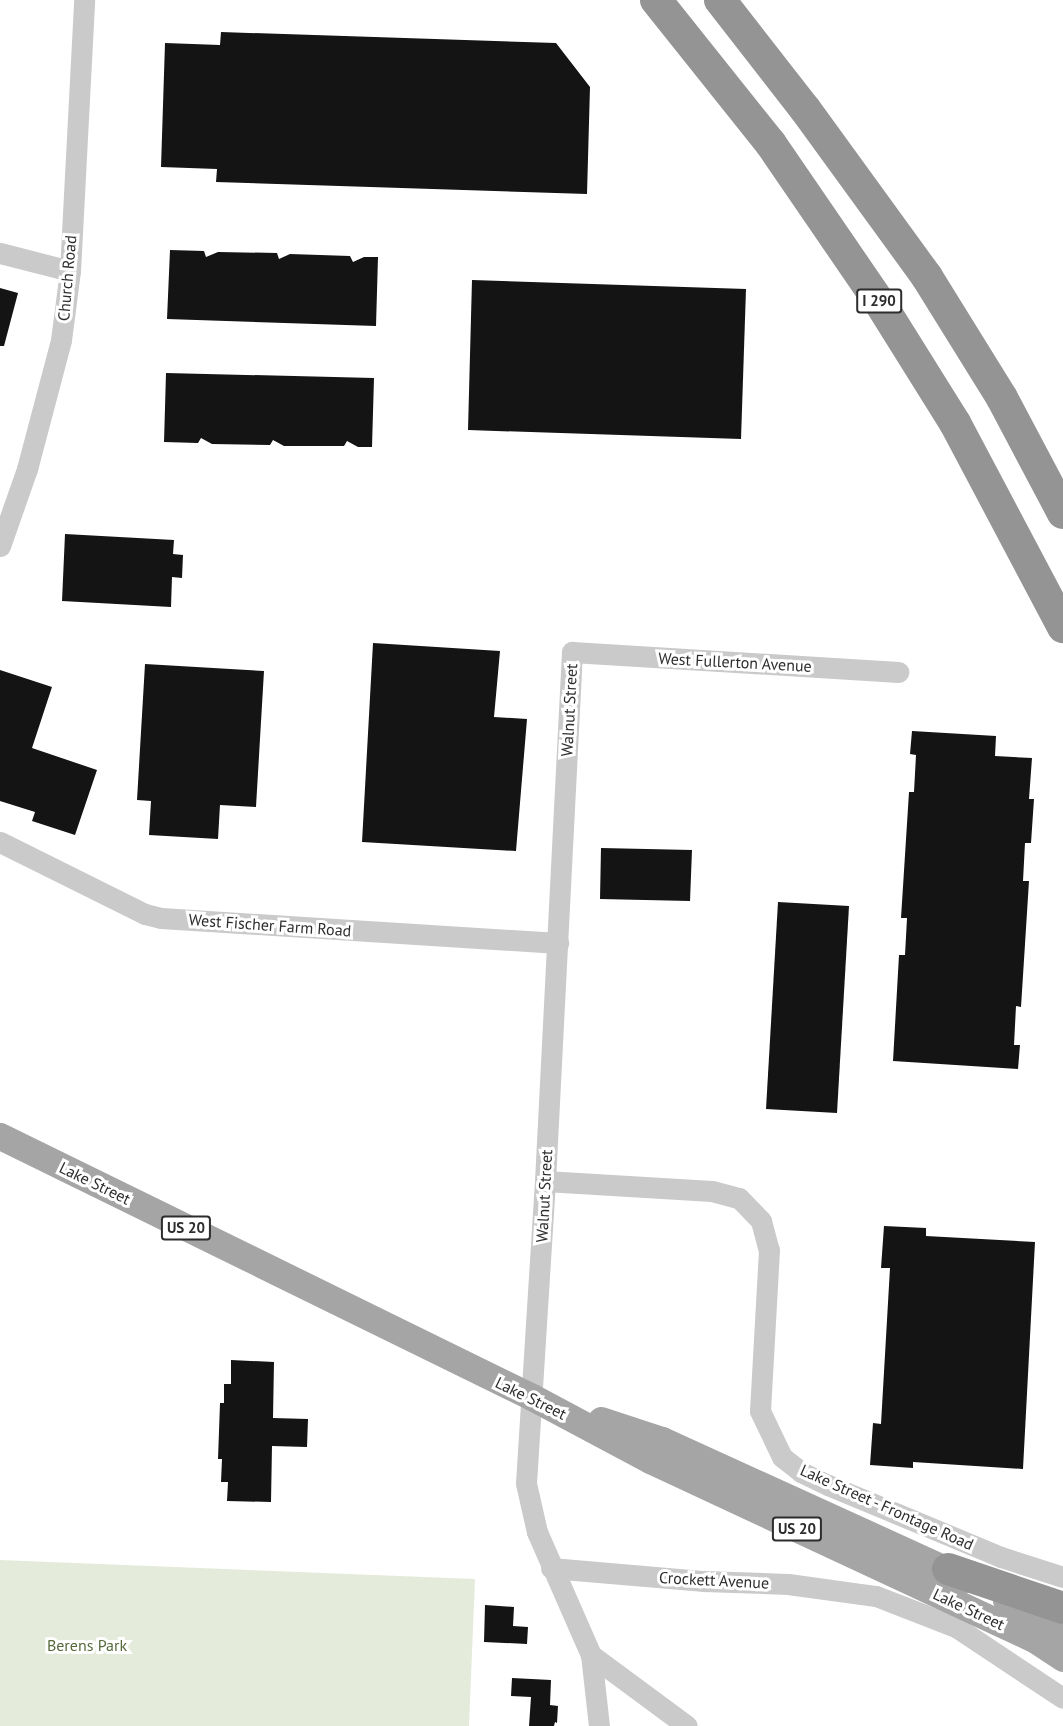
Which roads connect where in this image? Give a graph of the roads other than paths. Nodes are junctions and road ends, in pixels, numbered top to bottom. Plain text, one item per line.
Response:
1 (84, 0) edge
2 (656, 0) edge
3 (720, 0) edge
4 (0, 253) edge
5 (70, 271) junction
6 (1063, 513) edge
7 (0, 546) edge
8 (1063, 627) edge
9 (572, 652) joint
10 (898, 672) dead end
11 (0, 842) edge
12 (558, 943) junction
13 (0, 1136) edge
14 (545, 1182) junction
15 (532, 1397) junction
16 (551, 1568) junction
17 (948, 1569) junction
18 (1063, 1577) edge
19 (1063, 1608) edge
20 (1063, 1631) edge
21 (591, 1654) junction
22 (1063, 1658) edge
23 (1063, 1698) edge
24 (599, 1726) edge
25 (687, 1726) edge

1 - 5 street, Church Road
2 - 8 highway, I 290
3 - 6 highway
4 - 5 street
5 - 7 street, Church Road
9 - 10 street, West Fullerton Avenue
9 - 12 street, Walnut Street
11 - 12 street, West Fischer Farm Road
12 - 14 street, Walnut Street
13 - 15 main road, Lake Street / US 20
14 - 15 street, Walnut Street
14 - 18 street, Lake Street - Frontage Road
15 - 16 street, Walnut Street
15 - 17 main road, Lake Street / US 20
15 - 22 main road, Lake Street / US 20
16 - 21 street, Walnut Street
16 - 23 street, Crockett Avenue
17 - 19 highway, US 20
17 - 20 main road, Lake Street
21 - 24 street, Walnut Street
21 - 25 street

